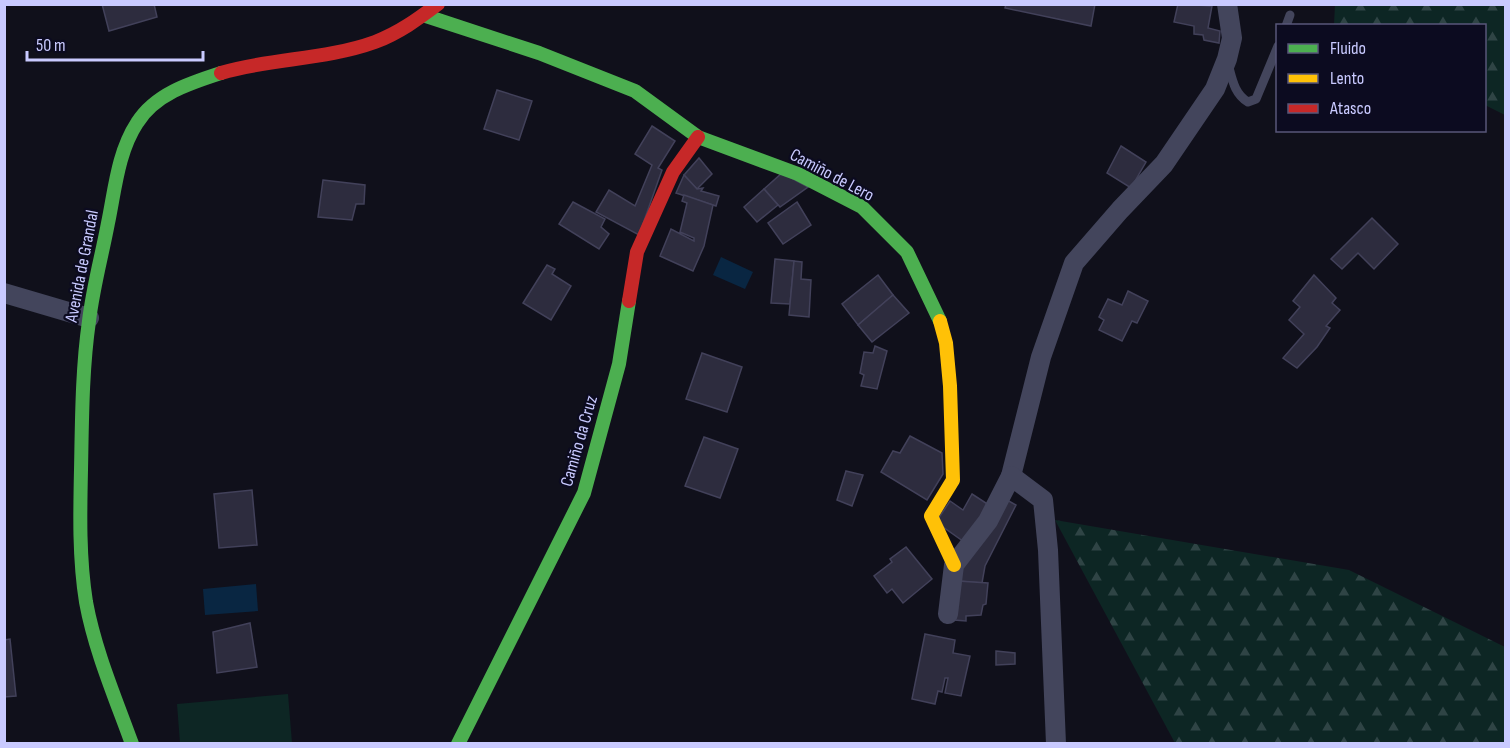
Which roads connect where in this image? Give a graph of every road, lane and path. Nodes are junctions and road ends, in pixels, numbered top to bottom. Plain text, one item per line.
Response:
1 (438, 4) edge
2 (1227, 4) edge
3 (426, 15) junction
4 (1290, 15) dead end
5 (1287, 24) edge
6 (1276, 50) edge
7 (1227, 59) junction
8 (698, 137) junction
9 (4, 293) edge
10 (89, 318) junction
11 (1011, 476) junction
12 (954, 565) junction
13 (948, 614) dead end
14 (1058, 738) edge
15 (132, 744) edge
16 (458, 744) edge

1 - 3 street, Avenida de Grandal
2 - 7 street
3 - 8 street, Camiño de Lero
3 - 10 street, Avenida de Grandal
4 - 5 lane
6 - 7 lane
7 - 11 street
8 - 12 street, Camiño de Lero
8 - 16 street, Camiño da Cruz
9 - 10 street
10 - 15 street, Avenida de Grandal
11 - 12 street
11 - 14 street
12 - 13 street

